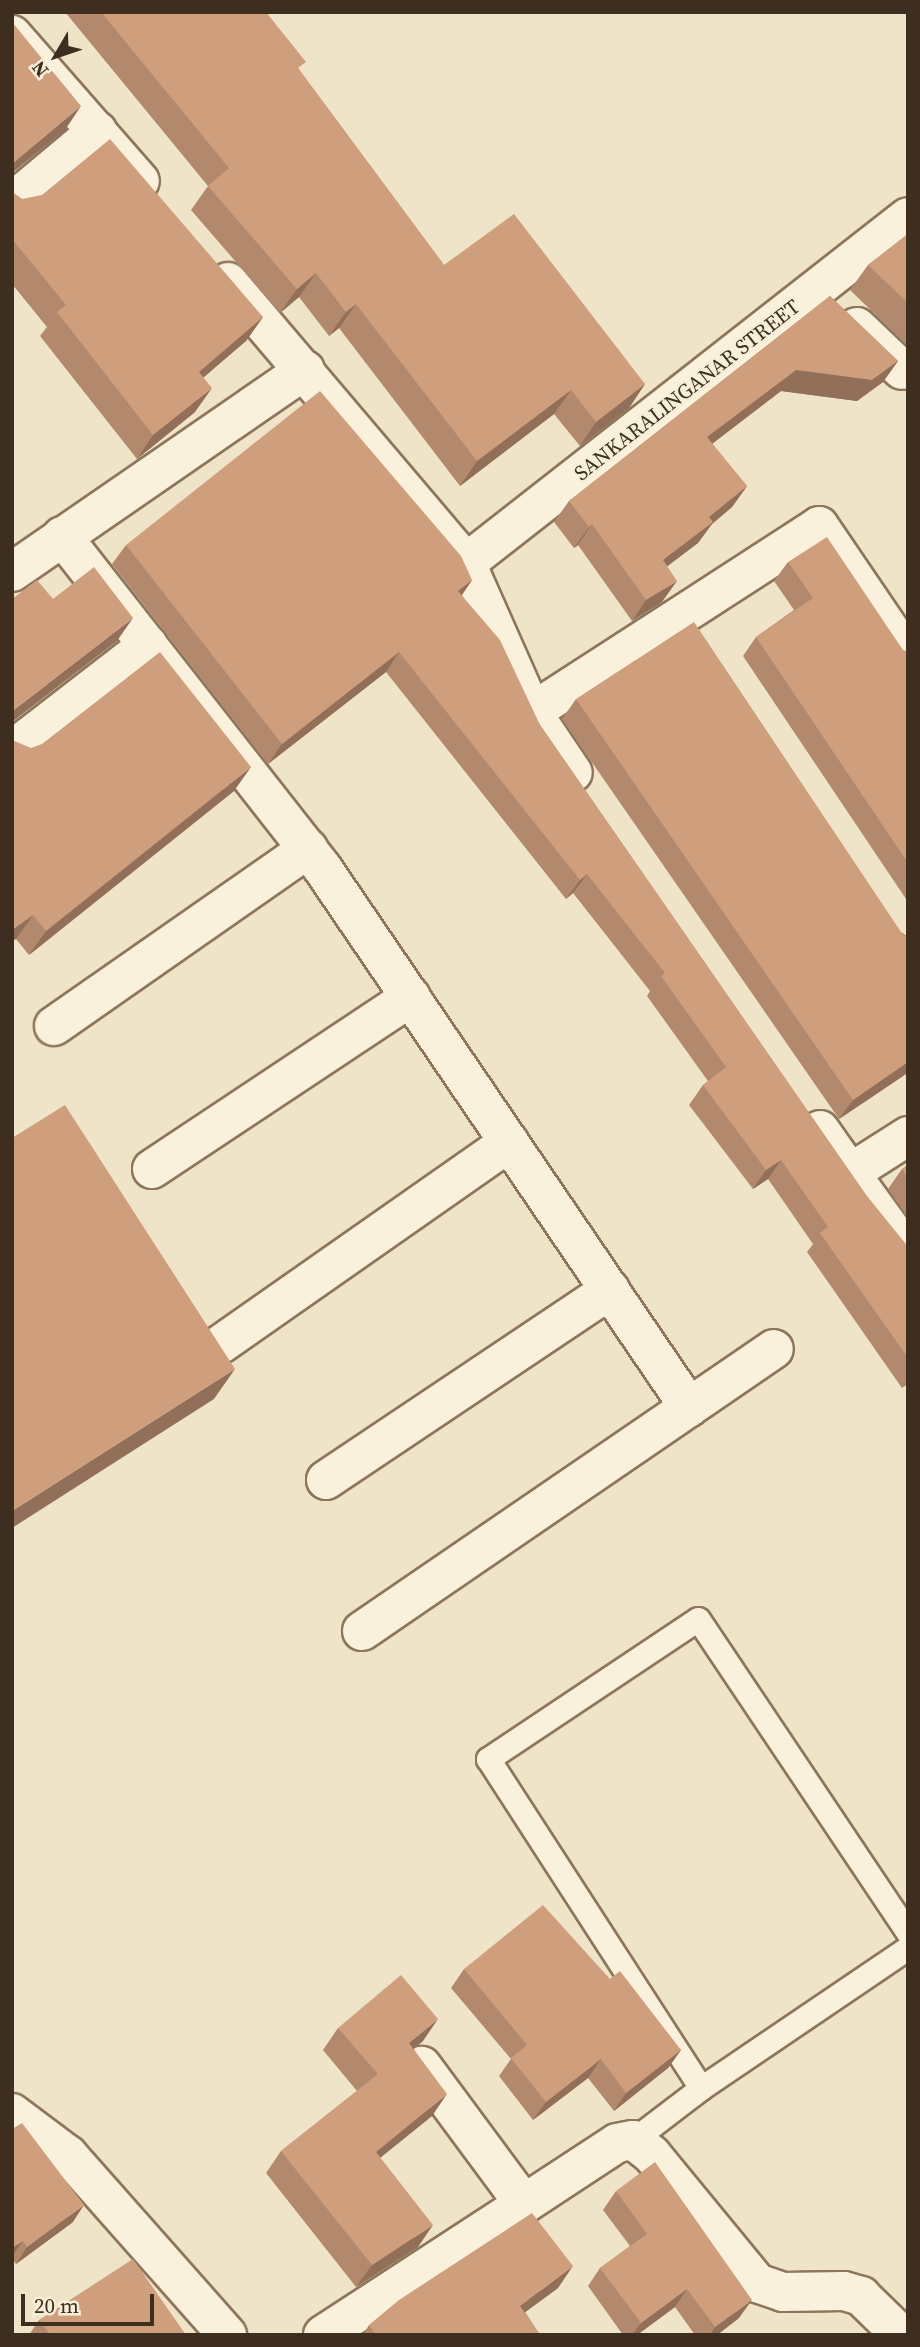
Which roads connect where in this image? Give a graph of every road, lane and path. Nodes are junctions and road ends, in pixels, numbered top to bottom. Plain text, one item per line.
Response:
1 (12, 35) edge
2 (97, 131) junction
3 (12, 202) edge
4 (160, 204) edge
5 (908, 217) edge
6 (205, 256) edge
7 (817, 289) junction
8 (305, 370) junction
9 (902, 370) dead end
10 (62, 536) junction
11 (466, 563) junction
12 (12, 572) edge
13 (687, 612) junction
14 (148, 645) junction
15 (710, 646) edge
16 (908, 657) edge
17 (532, 712) junction
18 (12, 750) edge
19 (591, 800) edge
20 (308, 849) junction
21 (411, 997) junction
22 (54, 1026) dead end
23 (803, 1105) edge
24 (908, 1136) edge
25 (509, 1142) junction
26 (152, 1169) dead end
27 (850, 1173) junction
28 (908, 1253) edge
29 (610, 1290) junction
30 (221, 1344) edge
31 (774, 1349) dead end
32 (689, 1407) junction
33 (326, 1480) dead end
34 (362, 1632) dead end
35 (908, 1933) edge
36 (908, 1948) edge
37 (422, 2066) edge
38 (701, 2088) junction
39 (12, 2113) edge
40 (633, 2140) junction
41 (524, 2204) junction
42 (227, 2335) edge
43 (324, 2335) edge
44 (901, 2335) edge

1 - 2 street
2 - 3 street
2 - 4 street
5 - 7 street, SANKARALINGANAR STREET
6 - 8 street
7 - 9 street
7 - 11 street, SANKARALINGANAR STREET
8 - 10 street
8 - 11 street
10 - 12 street
10 - 14 street
11 - 17 street
13 - 15 street
13 - 16 street
13 - 17 street
14 - 18 street
14 - 20 street
17 - 19 street
20 - 21 street
20 - 22 street
21 - 25 street
21 - 26 street
23 - 27 street
24 - 27 street
25 - 29 street
25 - 30 street
27 - 28 street
29 - 32 street
29 - 33 street
31 - 32 street
32 - 34 street
35 - 38 lane
36 - 38 lane
37 - 41 street
38 - 40 lane
39 - 42 street
40 - 41 street
40 - 44 street
41 - 43 street

